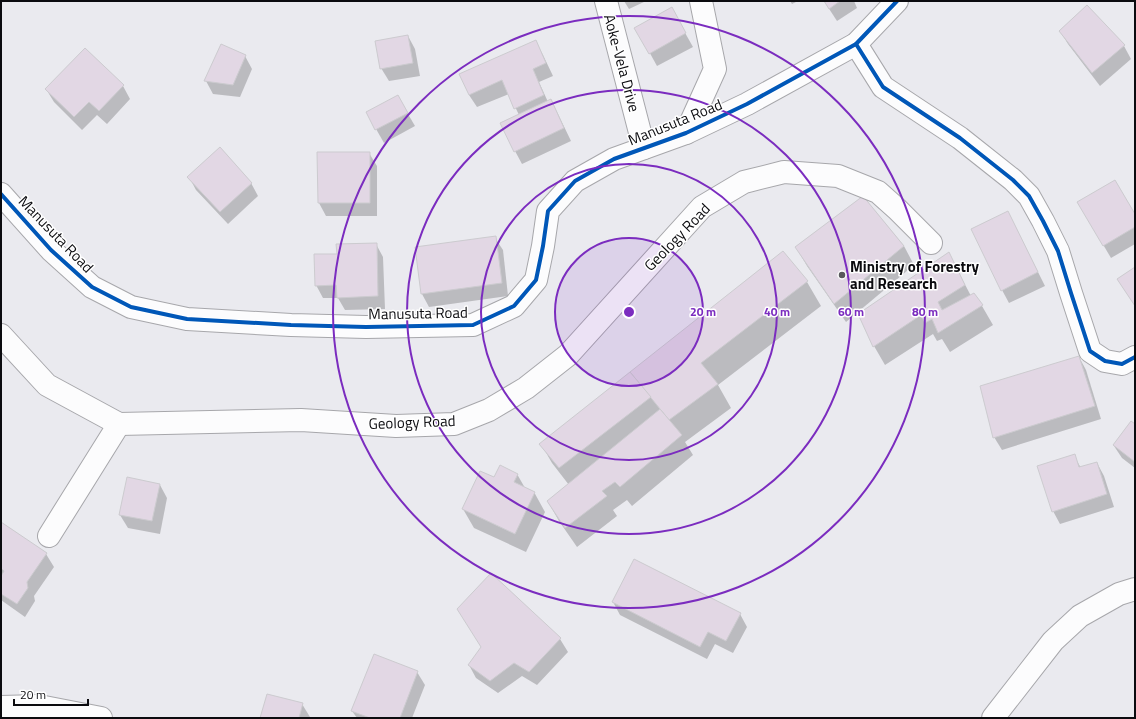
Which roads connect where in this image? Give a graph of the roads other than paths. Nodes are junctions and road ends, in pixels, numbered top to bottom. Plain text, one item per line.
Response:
1 (606, 1) edge
2 (701, 1) edge
3 (897, 1) edge
4 (856, 44) junction
5 (686, 133) junction
6 (644, 148) junction
7 (1, 194) edge
8 (931, 243) dead end
9 (1, 334) edge
10 (1135, 357) edge
11 (119, 424) junction
12 (48, 536) dead end
13 (1135, 589) edge
14 (1, 707) edge
15 (101, 718) edge
16 (993, 718) edge

1 - 6 street, Aoke-Vela Drive
2 - 5 street
3 - 4 street, Manusuta Road
4 - 5 street, Manusuta Road
4 - 10 street
5 - 6 street, Manusuta Road
6 - 7 street, Manusuta Road
8 - 11 street, Geology Road
9 - 11 street, Geology Road
11 - 12 street
13 - 16 street
14 - 15 street

